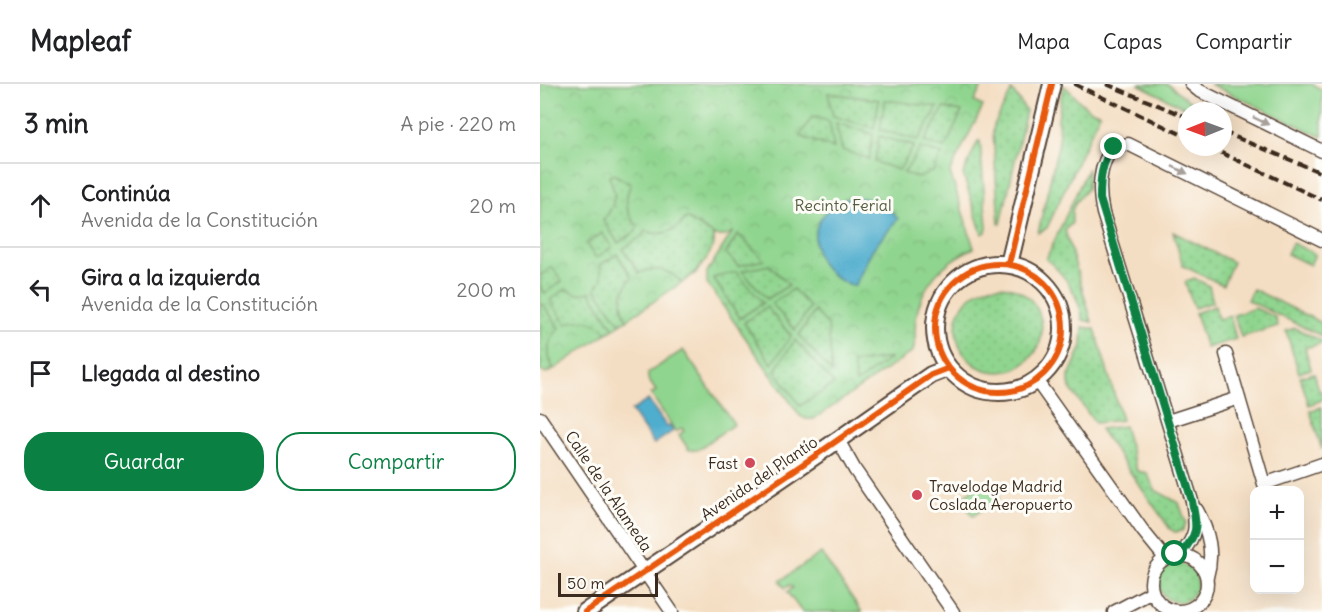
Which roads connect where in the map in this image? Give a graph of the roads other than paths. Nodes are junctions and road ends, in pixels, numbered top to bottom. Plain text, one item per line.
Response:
1 (1052, 84) edge
2 (1191, 84) edge
3 (1322, 151) edge
4 (1322, 240) edge
5 (1010, 264) junction
6 (1226, 354) dead end
7 (949, 368) junction
8 (1036, 380) junction
9 (1239, 398) junction
10 (540, 418) edge
11 (1168, 420) junction
12 (838, 440) junction
13 (1322, 464) edge
14 (1192, 501) junction
15 (1181, 554) junction
16 (1165, 558) junction
17 (645, 572) junction
18 (1207, 576) junction
19 (1152, 592) junction
20 (1194, 610) edge
21 (585, 612) edge
22 (672, 612) edge
23 (953, 612) edge
24 (1114, 612) edge

1 - 5 street
2 -> 3 street
11 -> 4 street
5 - 7 street
5 - 8 street
6 - 9 street
7 - 8 street
7 - 12 street, Avenida del Plantío
8 - 16 street
9 - 11 street
9 - 13 street
10 - 17 street, Calle de la Alameda
11 - 14 street
12 - 17 street, Avenida del Plantío
12 - 23 street
14 - 15 street
14 - 18 street
15 - 16 street
15 - 18 street
16 - 19 street
17 - 21 street, Avenida del Plantío
17 - 22 street, Calle de la Alameda
18 - 20 street
19 - 20 street
19 - 24 street

